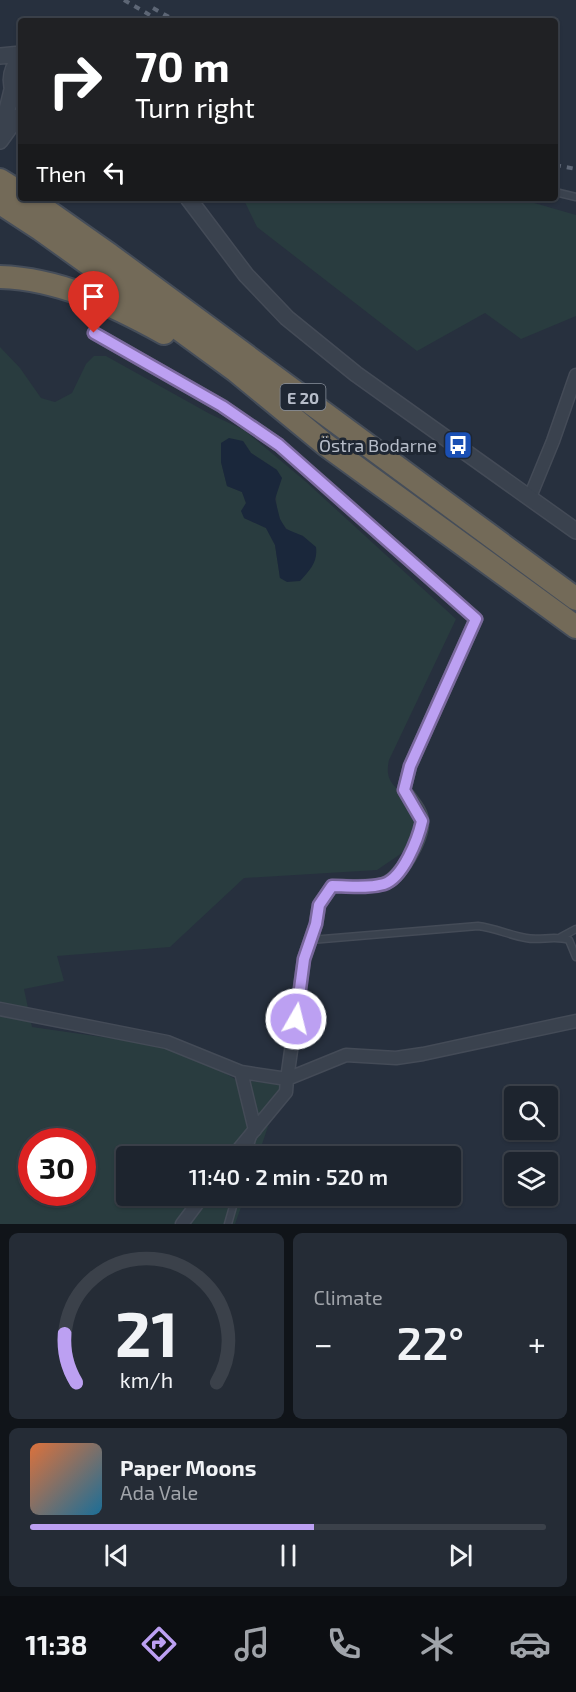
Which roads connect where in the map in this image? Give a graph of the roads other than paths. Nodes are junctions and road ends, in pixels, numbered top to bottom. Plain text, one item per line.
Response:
1 (0, 56) edge
2 (18, 56) edge
3 (18, 61) edge
4 (11, 87) edge
5 (18, 118) edge
6 (0, 126) edge
7 (0, 141) edge
8 (0, 180) edge
9 (18, 191) edge
10 (558, 193) edge
11 (576, 197) edge
12 (33, 201) edge
13 (190, 201) edge
14 (0, 203) edge
15 (0, 277) edge
16 (94, 333) dead end
17 (236, 371) junction
18 (576, 375) edge
19 (530, 497) junction
20 (576, 531) edge
21 (576, 598) edge
22 (576, 627) edge
23 (576, 930) edge
24 (561, 937) junction
25 (311, 940) junction
26 (576, 957) edge
27 (0, 1009) edge
28 (576, 1021) edge
29 (241, 1072) junction
30 (287, 1079) junction
31 (255, 1130) junction
32 (241, 1146) edge
33 (250, 1146) edge
34 (196, 1206) edge
35 (233, 1206) edge
36 (182, 1224) edge
37 (228, 1224) edge

1 - 2 street
3 - 4 street
4 - 6 street
5 - 7 street
8 - 9 highway
10 - 11 lane
12 - 21 highway, E 20
13 - 19 street
14 - 17 highway, E 20
15 - 17 highway
16 - 25 street
17 - 22 highway, E 20
18 - 19 street
19 - 20 street
23 - 24 lane
24 - 25 lane
24 - 26 lane
25 - 30 street
27 - 29 street
28 - 30 street
29 - 30 street
29 - 31 street
30 - 31 street
31 - 32 street
31 - 33 lane
34 - 36 street
35 - 37 lane

